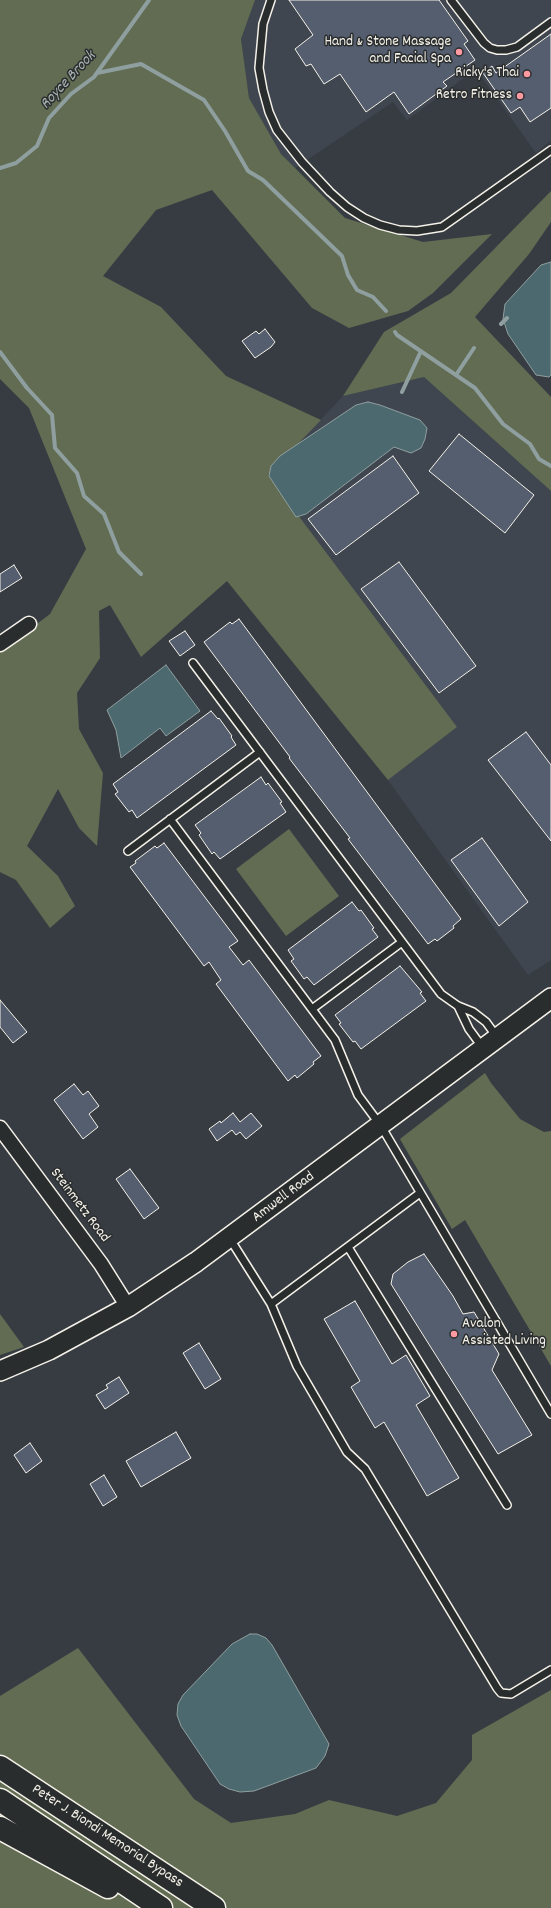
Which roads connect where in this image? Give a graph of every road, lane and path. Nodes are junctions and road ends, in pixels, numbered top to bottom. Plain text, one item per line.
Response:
1 (271, 0) edge
2 (451, 0) edge
3 (551, 22) edge
4 (551, 150) edge
5 (29, 624) dead end
6 (0, 644) edge
7 (193, 663) dead end
8 (260, 752) junction
9 (170, 819) junction
10 (128, 850) dead end
11 (402, 942) junction
12 (551, 998) edge
13 (458, 1006) junction
14 (312, 1008) junction
15 (491, 1044) junction
16 (381, 1126) junction
17 (0, 1128) edge
18 (420, 1193) junction
19 (230, 1239) junction
20 (348, 1246) junction
21 (271, 1304) junction
22 (128, 1307) junction
23 (0, 1371) edge
24 (551, 1414) edge
25 (507, 1505) dead end
26 (551, 1670) edge
27 (0, 1767) edge
28 (0, 1800) edge
29 (0, 1828) edge
30 (151, 1908) edge
31 (161, 1908) edge
32 (214, 1908) edge

1 - 4 lane
2 - 3 lane
5 - 6 street
7 - 8 lane
8 - 9 lane
8 - 11 lane
9 - 10 lane
9 - 14 lane
11 - 13 lane
11 - 14 lane
12 - 15 main road, Amwell Road
13 - 15 lane
13 - 15 lane
14 - 16 lane
15 - 16 main road, Amwell Road
16 - 18 lane
16 - 19 main road, Amwell Road
17 - 22 street, Steinmetz Road
18 - 20 lane
18 - 24 lane
19 - 21 lane
19 - 22 main road, Amwell Road
20 - 21 lane
20 - 25 lane
21 - 26 lane
22 - 23 main road, Amwell Road
27 - 32 highway, Peter J. Biondi Memorial Bypass
28 - 31 highway, Peter J. Biondi Memorial Bypass
29 - 30 highway

